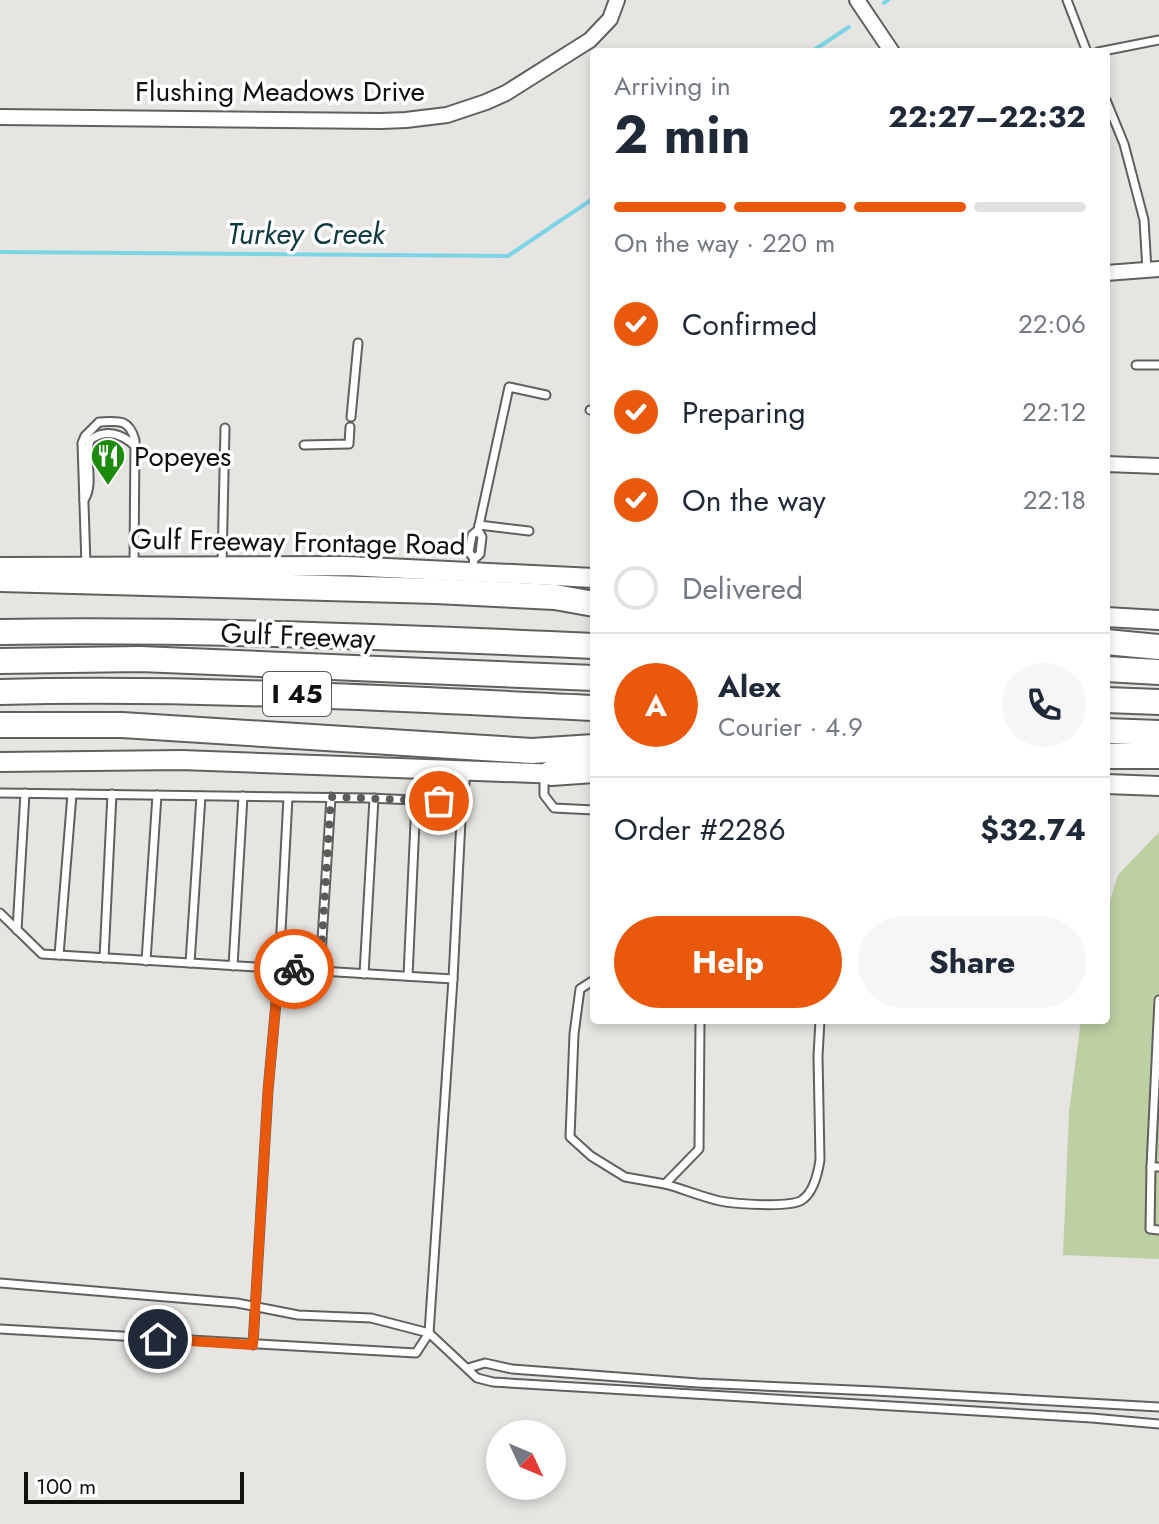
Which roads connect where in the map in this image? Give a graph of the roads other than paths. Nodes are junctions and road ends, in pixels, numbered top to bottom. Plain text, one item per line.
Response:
1 (857, 0) edge
2 (1067, 0) edge
3 (617, 2) edge
4 (1159, 40) edge
5 (889, 48) edge
6 (1085, 48) edge
7 (1110, 50) edge
8 (1110, 110) edge
9 (0, 117) edge
10 (1153, 269) edge
11 (1110, 273) edge
12 (358, 343) dead end
13 (1136, 365) dead end
14 (1159, 365) edge
15 (546, 395) dead end
16 (351, 417) dead end
17 (350, 427) dead end
18 (225, 428) dead end
19 (304, 445) dead end
20 (135, 446) junction
21 (1110, 464) edge
22 (1159, 466) edge
23 (84, 500) junction
24 (479, 528) junction
25 (529, 531) dead end
26 (134, 566) junction
27 (222, 566) junction
28 (473, 566) junction
29 (0, 567) edge
30 (86, 567) junction
31 (590, 578) edge
32 (0, 579) edge
33 (590, 603) edge
34 (1110, 617) edge
35 (1159, 620) edge
36 (0, 632) edge
37 (1110, 642) edge
38 (590, 646) edge
39 (1159, 647) edge
40 (0, 661) edge
41 (1110, 669) edge
42 (1159, 672) edge
43 (590, 678) edge
44 (0, 692) edge
45 (1110, 700) edge
46 (1159, 702) edge
47 (590, 708) edge
48 (0, 725) edge
49 (1110, 731) edge
50 (1159, 733) edge
51 (590, 747) edge
52 (1110, 756) edge
53 (1159, 756) edge
54 (0, 762) edge
55 (466, 770) junction
56 (590, 772) edge
57 (548, 773) junction
58 (1110, 784) edge
59 (1159, 786) edge
60 (0, 793) edge
61 (25, 793) junction
62 (72, 794) junction
63 (112, 794) junction
64 (157, 795) junction
65 (201, 796) junction
66 (243, 796) junction
67 (288, 797) junction
68 (331, 797) junction
69 (374, 798) junction
70 (416, 800) junction
71 (463, 802) junction
72 (590, 810) edge
73 (0, 913) edge
74 (17, 930) junction
75 (59, 955) junction
76 (104, 958) junction
77 (146, 961) junction
78 (190, 963) junction
79 (233, 966) junction
80 (279, 969) junction
81 (320, 971) junction
82 (364, 974) junction
83 (408, 976) junction
84 (453, 979) junction
85 (590, 983) edge
86 (1159, 1000) edge
87 (700, 1024) edge
88 (820, 1024) edge
89 (1155, 1167) edge
90 (665, 1184) junction
91 (1159, 1230) edge
92 (0, 1283) edge
93 (256, 1308) junction
94 (0, 1329) edge
95 (429, 1333) junction
96 (253, 1345) junction
97 (468, 1368) junction
98 (774, 1387) junction
99 (774, 1399) junction
100 (1010, 1399) junction
101 (1159, 1407) edge
102 (1007, 1413) junction
103 (1159, 1424) edge

1 - 5 street
2 - 6 lane
3 - 9 street, Flushing Meadows Drive
4 - 7 lane
8 - 10 lane
10 - 11 street
12 - 16 lane
13 - 14 lane
15 - 24 lane
17 - 19 lane
18 - 27 lane
20 - 23 lane
20 - 23 lane
20 - 26 lane
21 - 22 street
23 - 30 lane
24 - 25 lane
24 - 28 lane
26 - 27 main road, Gulf Freeway Frontage Road
26 - 30 main road, Gulf Freeway Frontage Road
27 - 28 main road, Gulf Freeway Frontage Road
28 - 31 main road, Gulf Freeway Frontage Road
29 - 30 main road, Gulf Freeway Frontage Road
32 - 33 highway
34 - 35 main road
36 - 38 highway, Gulf Freeway / I 45
37 - 39 highway
40 - 43 highway, Gulf Freeway
41 - 42 highway
44 - 47 highway, Gulf Freeway / I 45
45 - 46 highway
48 - 51 highway
49 - 50 highway
52 - 53 highway
54 - 55 main road
55 - 57 main road
55 - 71 lane
56 - 57 highway
57 - 72 lane
58 - 59 main road
60 - 61 lane
61 - 62 lane
61 - 74 lane
62 - 63 lane
62 - 75 lane
63 - 64 lane
63 - 76 lane
64 - 65 lane
64 - 77 lane
65 - 66 lane
65 - 78 lane
66 - 67 lane
66 - 79 lane
67 - 68 lane
67 - 80 lane
68 - 69 lane
68 - 81 lane
69 - 70 lane
69 - 82 lane
70 - 71 lane
70 - 83 lane
71 - 84 lane
73 - 74 lane
74 - 75 lane
75 - 76 lane
76 - 77 lane
77 - 78 lane
78 - 79 lane
79 - 80 lane
80 - 81 lane
80 - 93 lane
81 - 82 lane
82 - 83 lane
83 - 84 lane
84 - 95 lane
85 - 90 lane
86 - 89 lane
87 - 90 lane
88 - 90 lane
89 - 91 lane
92 - 93 lane
93 - 95 lane
93 - 96 lane
94 - 96 lane
95 - 96 lane
95 - 97 lane
97 - 98 lane
97 - 99 lane
98 - 99 lane
98 - 100 lane
99 - 102 lane
100 - 101 lane
100 - 102 lane
102 - 103 lane

